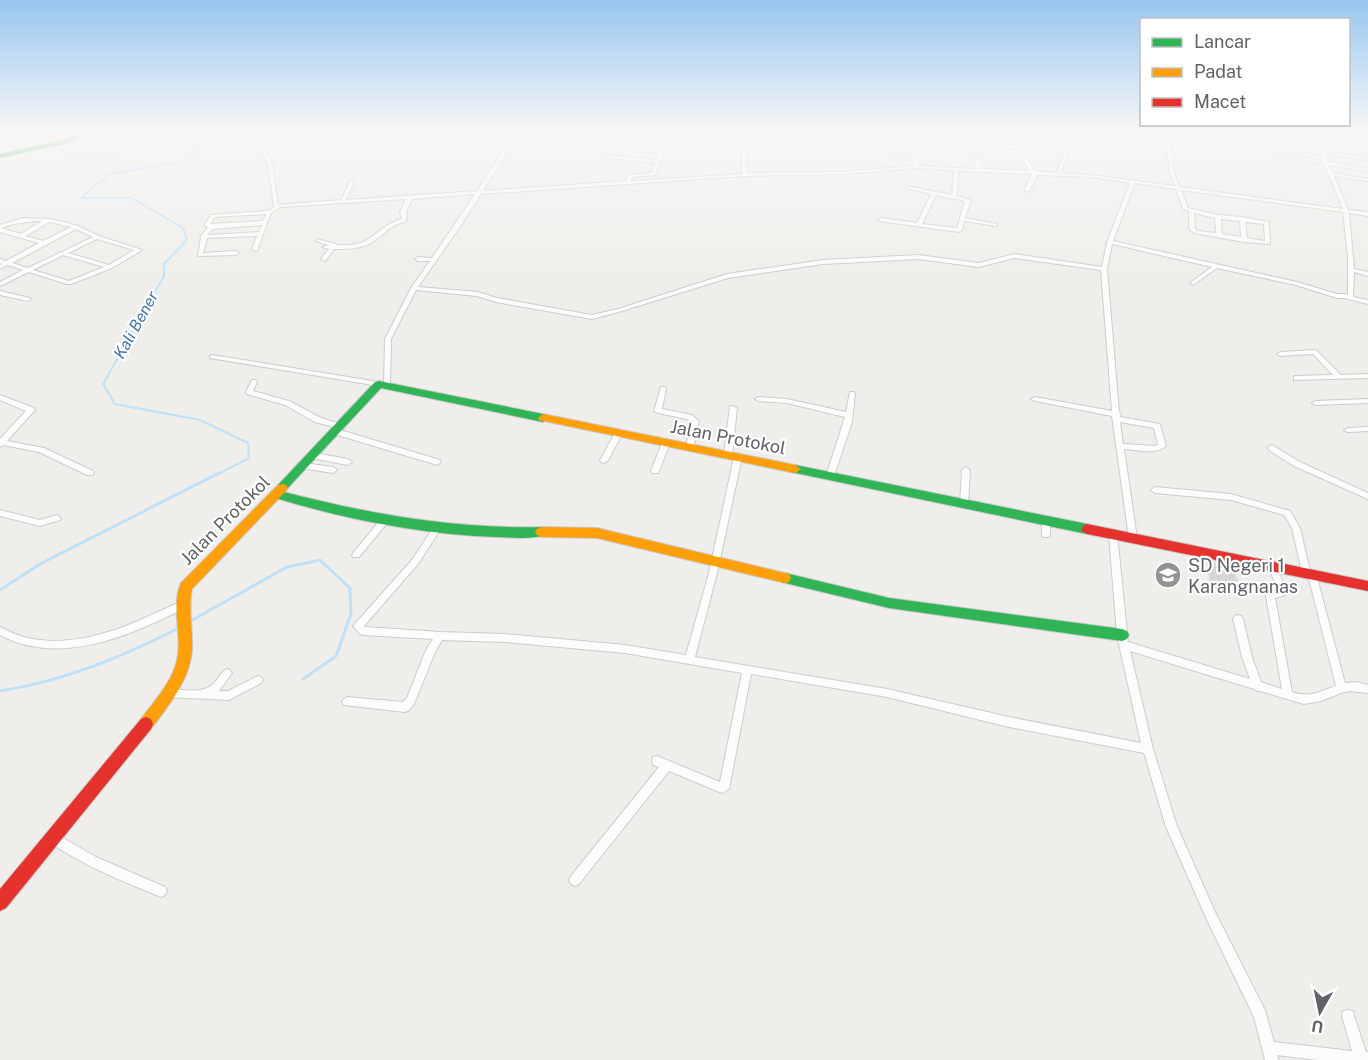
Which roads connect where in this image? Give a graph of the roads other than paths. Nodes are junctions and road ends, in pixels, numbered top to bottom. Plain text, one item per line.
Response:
1 (272, 180) edge
2 (487, 180) edge
3 (665, 180) edge
4 (955, 180) edge
5 (1031, 180) edge
6 (1128, 180) edge
7 (1176, 180) edge
8 (1333, 180) edge
9 (352, 181) dead end
10 (1133, 181) junction
11 (628, 183) joint
12 (1177, 186) junction
13 (908, 187) dead end
14 (1027, 190) dead end
15 (480, 192) junction
16 (934, 193) junction
17 (954, 196) junction
18 (410, 197) junction
19 (343, 201) junction
20 (276, 206) junction
21 (1346, 211) junction
22 (269, 212) junction
23 (1191, 212) junction
24 (1368, 214) edge
25 (1218, 217) junction
26 (962, 219) junction
27 (1242, 219) junction
28 (881, 220) dead end
29 (48, 221) junction
30 (264, 223) junction
31 (919, 225) junction
32 (996, 225) dead end
33 (76, 227) junction
34 (211, 227) junction
35 (0, 228) edge
36 (260, 234) junction
37 (22, 236) junction
38 (1219, 236) junction
39 (97, 237) junction
40 (204, 238) junction
41 (318, 240) dead end
42 (1244, 240) junction
43 (1110, 242) junction
44 (44, 243) junction
45 (232, 244) dead end
46 (325, 247) dead end
47 (334, 247) junction
48 (255, 250) dead end
49 (63, 253) junction
50 (236, 253) dead end
51 (228, 254) junction
52 (324, 258) dead end
53 (418, 259) dead end
54 (433, 260) junction
55 (0, 261) edge
56 (8, 262) junction
57 (0, 267) edge
58 (110, 267) junction
59 (1215, 267) junction
60 (30, 269) junction
61 (1104, 269) junction
62 (1351, 270) junction
63 (1368, 274) edge
64 (1193, 283) dead end
65 (0, 284) edge
66 (414, 288) junction
67 (0, 293) edge
68 (1346, 297) junction
69 (28, 299) dead end
70 (1368, 302) edge
71 (1280, 354) dead end
72 (212, 357) dead end
73 (1368, 376) edge
74 (1340, 377) junction
75 (1296, 378) dead end
76 (254, 382) dead end
77 (383, 385) junction
78 (663, 388) dead end
79 (852, 394) dead end
80 (0, 397) edge
81 (759, 399) dead end
82 (1035, 399) dead end
83 (1368, 401) edge
84 (1316, 403) dead end
85 (733, 408) dead end
86 (849, 415) junction
87 (1117, 416) junction
88 (339, 429) junction
89 (1368, 429) edge
90 (1348, 430) dead end
91 (619, 433) junction
92 (1, 443) edge
93 (666, 443) junction
94 (1120, 446) junction
95 (690, 447) junction
96 (1272, 448) dead end
97 (314, 456) junction
98 (733, 456) junction
99 (604, 460) dead end
100 (348, 462) dead end
101 (437, 462) dead end
102 (304, 466) junction
103 (966, 470) dead end
104 (333, 471) dead end
105 (655, 471) dead end
106 (90, 473) dead end
107 (830, 476) junction
108 (1155, 490) dead end
109 (276, 494) junction
110 (1368, 496) edge
111 (964, 504) junction
112 (0, 513) edge
113 (57, 518) dead end
114 (385, 520) junction
115 (1046, 521) junction
116 (438, 527) junction
117 (1113, 534) junction
118 (1046, 535) dead end
119 (1133, 538) junction
120 (356, 555) dead end
121 (715, 563) junction
122 (1272, 566) junction
123 (1309, 573) junction
124 (1368, 586) edge
125 (181, 608) junction
126 (1238, 619) dead end
127 (0, 631) edge
128 (440, 636) junction
129 (1123, 640) junction
130 (689, 660) junction
131 (747, 670) junction
132 (227, 673) dead end
133 (258, 680) dead end
134 (1258, 687) junction
135 (1341, 687) junction
136 (1368, 689) edge
137 (167, 693) junction
138 (206, 694) junction
139 (1288, 696) junction
140 (347, 702) dead end
141 (1148, 749) junction
142 (53, 838) junction
143 (575, 880) dead end
144 (160, 891) dead end
145 (0, 902) edge
146 (1348, 1016) dead end
147 (1270, 1054) edge
148 (1365, 1058) edge

1 - 20 street
2 - 15 street
3 - 11 street
4 - 17 street
5 - 14 street
6 - 10 street
7 - 12 street
8 - 21 street
9 - 19 street
10 - 12 street
10 - 43 street
11 - 15 street
12 - 21 street
12 - 23 street
13 - 16 street
15 - 18 street
15 - 54 street
16 - 17 street
16 - 31 street
17 - 26 street
18 - 19 street
18 - 47 street
19 - 20 street
20 - 22 street
21 - 24 street
21 - 62 street
22 - 30 street
22 - 34 street
23 - 25 street
23 - 38 street
25 - 27 street
25 - 38 street
26 - 31 street
26 - 32 street
27 - 42 street
27 - 42 street
28 - 31 street
29 - 33 street
29 - 35 street
29 - 37 street
30 - 34 street
30 - 36 street
33 - 39 street
33 - 44 street
34 - 40 street
35 - 37 street
36 - 40 street
36 - 48 street
37 - 44 street
38 - 42 street
39 - 49 street
39 - 58 street
40 - 51 street
41 - 47 street
43 - 59 street
43 - 61 street
44 - 56 street
45 - 51 street
46 - 47 street
47 - 52 street
49 - 58 street
49 - 60 street
50 - 51 street
53 - 54 street
54 - 66 street
55 - 56 street
56 - 57 street
56 - 60 street
58 - 60 street
59 - 64 street
59 - 68 street
60 - 65 street
61 - 66 street
61 - 87 street
62 - 63 street
62 - 68 street
66 - 77 street
67 - 69 street
68 - 70 street
71 - 74 street
72 - 77 street
73 - 74 street
74 - 75 street
76 - 88 street
77 - 88 street, Jalan Protokol
77 - 91 street, Jalan Protokol
78 - 95 street
79 - 86 street
80 - 92 street
81 - 86 street
82 - 87 street
83 - 84 street
85 - 98 street
86 - 107 street
87 - 94 street
87 - 94 street
88 - 97 street, Jalan Protokol
88 - 101 street
89 - 90 street
91 - 93 street, Jalan Protokol
91 - 99 street
92 - 106 street
93 - 95 street, Jalan Protokol
93 - 105 street
94 - 119 street
95 - 98 street, Jalan Protokol
96 - 110 street
97 - 100 street
97 - 102 street, Jalan Protokol
98 - 107 street, Jalan Protokol
98 - 121 street
102 - 104 street
102 - 109 street, Jalan Protokol
103 - 111 street
107 - 111 street, Jalan Protokol
108 - 123 street
109 - 114 street
109 - 125 street, Jalan Protokol
111 - 115 street, Jalan Protokol
112 - 113 street
114 - 116 street
114 - 120 street
115 - 117 street, Jalan Protokol
115 - 118 street
116 - 121 street
116 - 128 street
117 - 119 street, Jalan Protokol
117 - 129 street
119 - 122 street, Jalan Protokol
121 - 129 street
121 - 130 street
122 - 123 street, Jalan Protokol
122 - 139 street
123 - 124 street, Jalan Protokol
123 - 135 street
125 - 127 street
125 - 137 street
126 - 134 street
128 - 130 street
128 - 140 street
129 - 134 street
129 - 141 street
130 - 131 street
131 - 141 street
131 - 143 street
132 - 138 street
133 - 138 street
134 - 139 street
135 - 136 street
135 - 139 street
137 - 138 street
137 - 142 street
141 - 147 street
142 - 144 street
142 - 145 street
146 - 148 street
147 - 148 street

